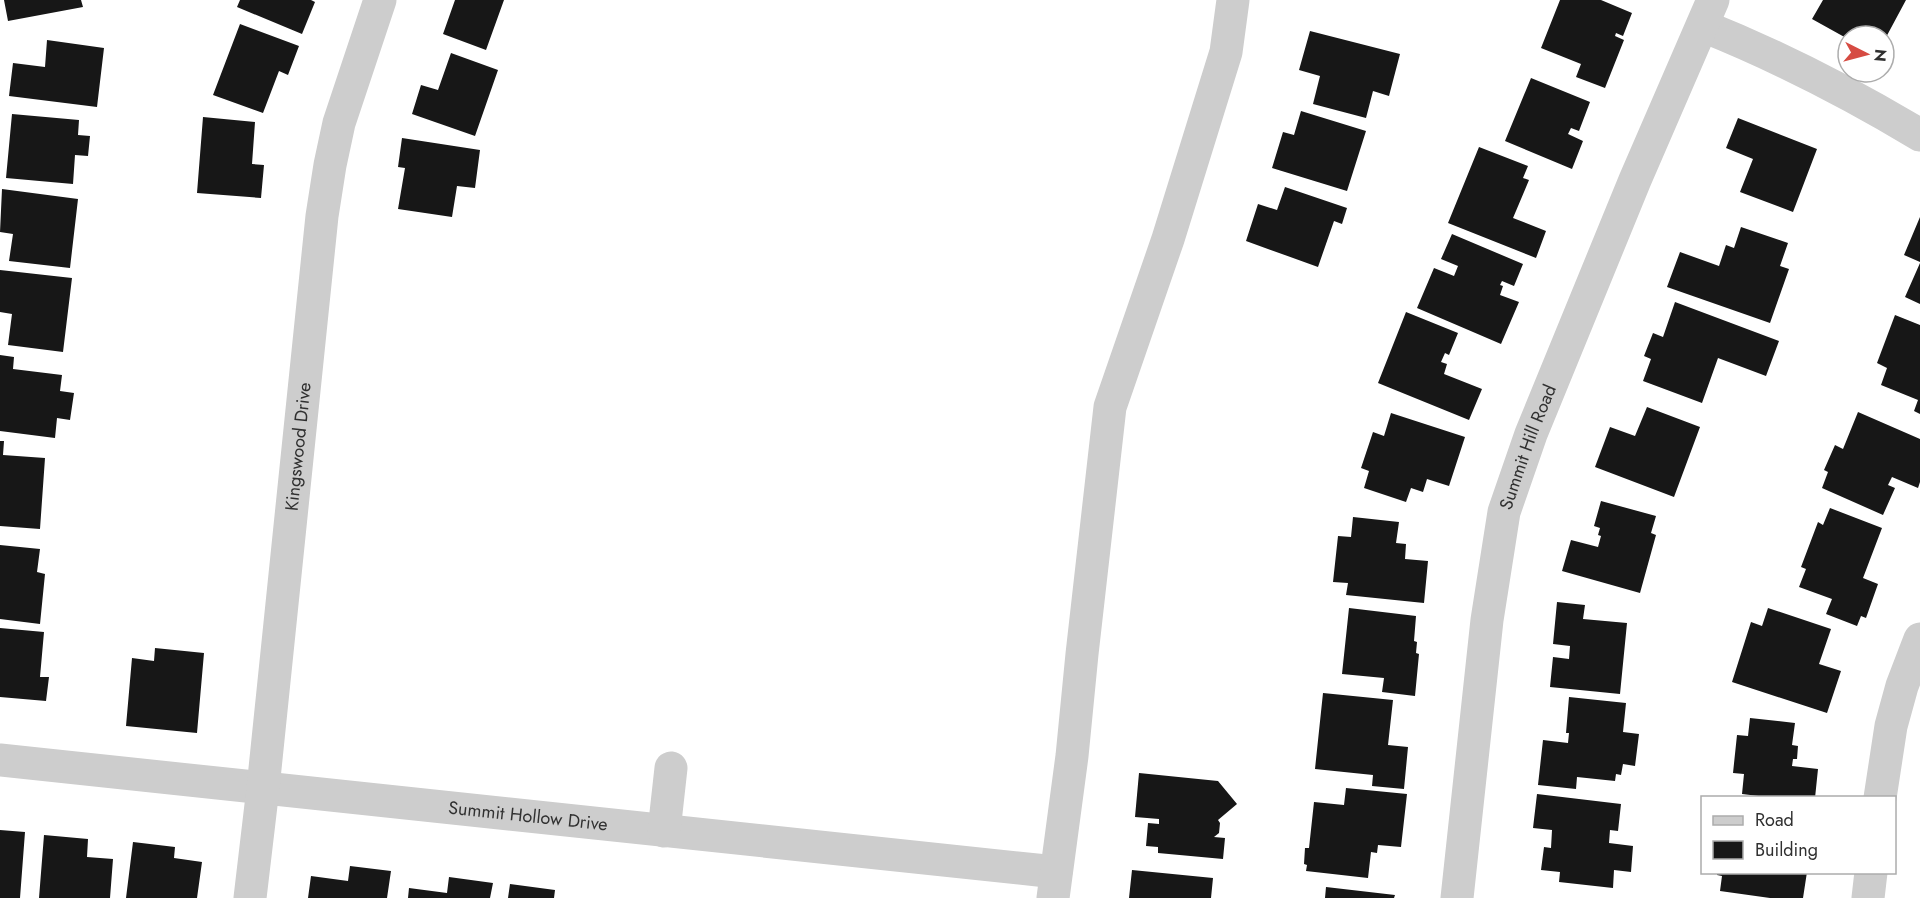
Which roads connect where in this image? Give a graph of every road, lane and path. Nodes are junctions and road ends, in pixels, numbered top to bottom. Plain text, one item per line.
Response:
1 (380, 0) edge
2 (1233, 0) edge
3 (1708, 13) edge
4 (1920, 135) edge
5 (1920, 639) edge
6 (0, 760) edge
7 (670, 768) dead end
8 (263, 788) junction
9 (1880, 796) edge
10 (664, 831) junction
11 (1871, 874) edge
12 (1055, 885) edge
13 (250, 898) edge
14 (1457, 898) edge
15 (1868, 898) edge

1 - 8 street, Kingswood Drive
2 - 12 street
3 - 4 street
3 - 14 street, Summit Hill Road
5 - 9 street
6 - 8 street, Summit Hollow Drive
7 - 10 street
8 - 10 street, Summit Hollow Drive
8 - 13 street, Kingswood Drive
10 - 12 street, Summit Hollow Drive
11 - 15 street

